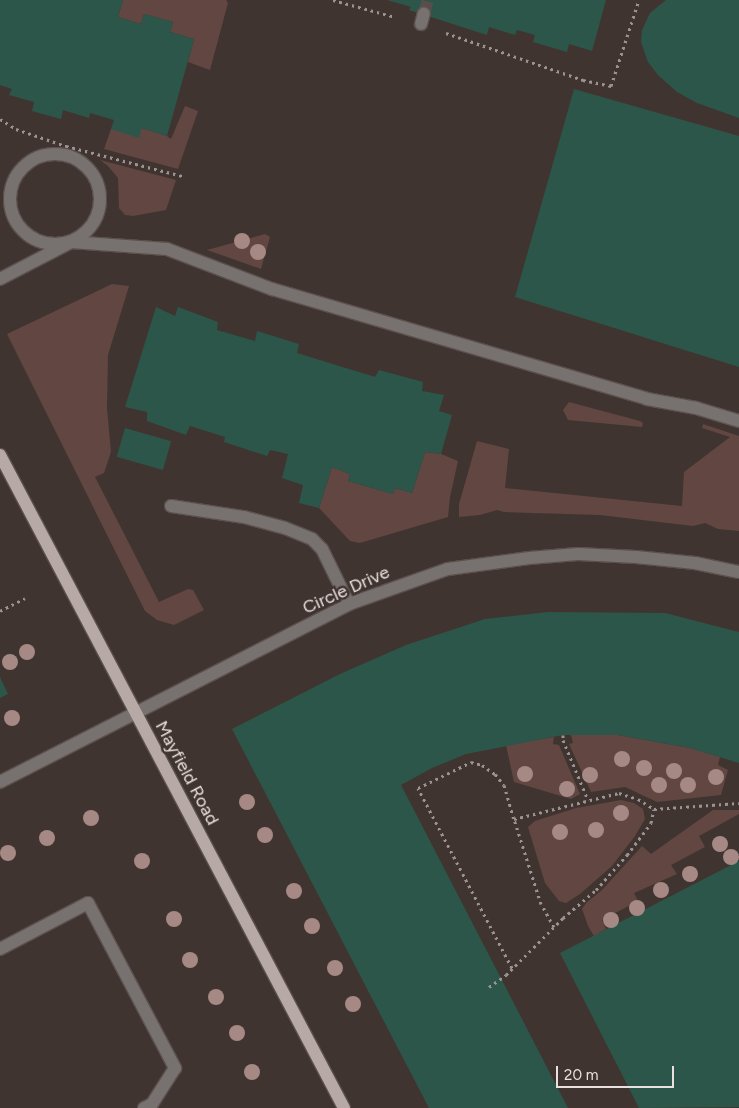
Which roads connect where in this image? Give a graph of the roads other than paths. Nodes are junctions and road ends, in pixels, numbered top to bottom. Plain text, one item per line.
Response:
1 (70, 242) junction
2 (0, 279) edge
3 (739, 421) edge
4 (0, 454) edge
5 (171, 506) dead end
6 (739, 572) edge
7 (349, 604) junction
8 (135, 712) junction
9 (0, 782) edge
10 (0, 949) edge
11 (144, 1108) edge
12 (344, 1108) edge

1 - 1 street
1 - 2 street
1 - 3 street
4 - 8 main road, Mayfield Road
5 - 7 street
6 - 7 street, Circle Drive
7 - 8 street, Circle Drive
8 - 9 street, Circle Drive
8 - 12 main road, Mayfield Road
10 - 11 street

